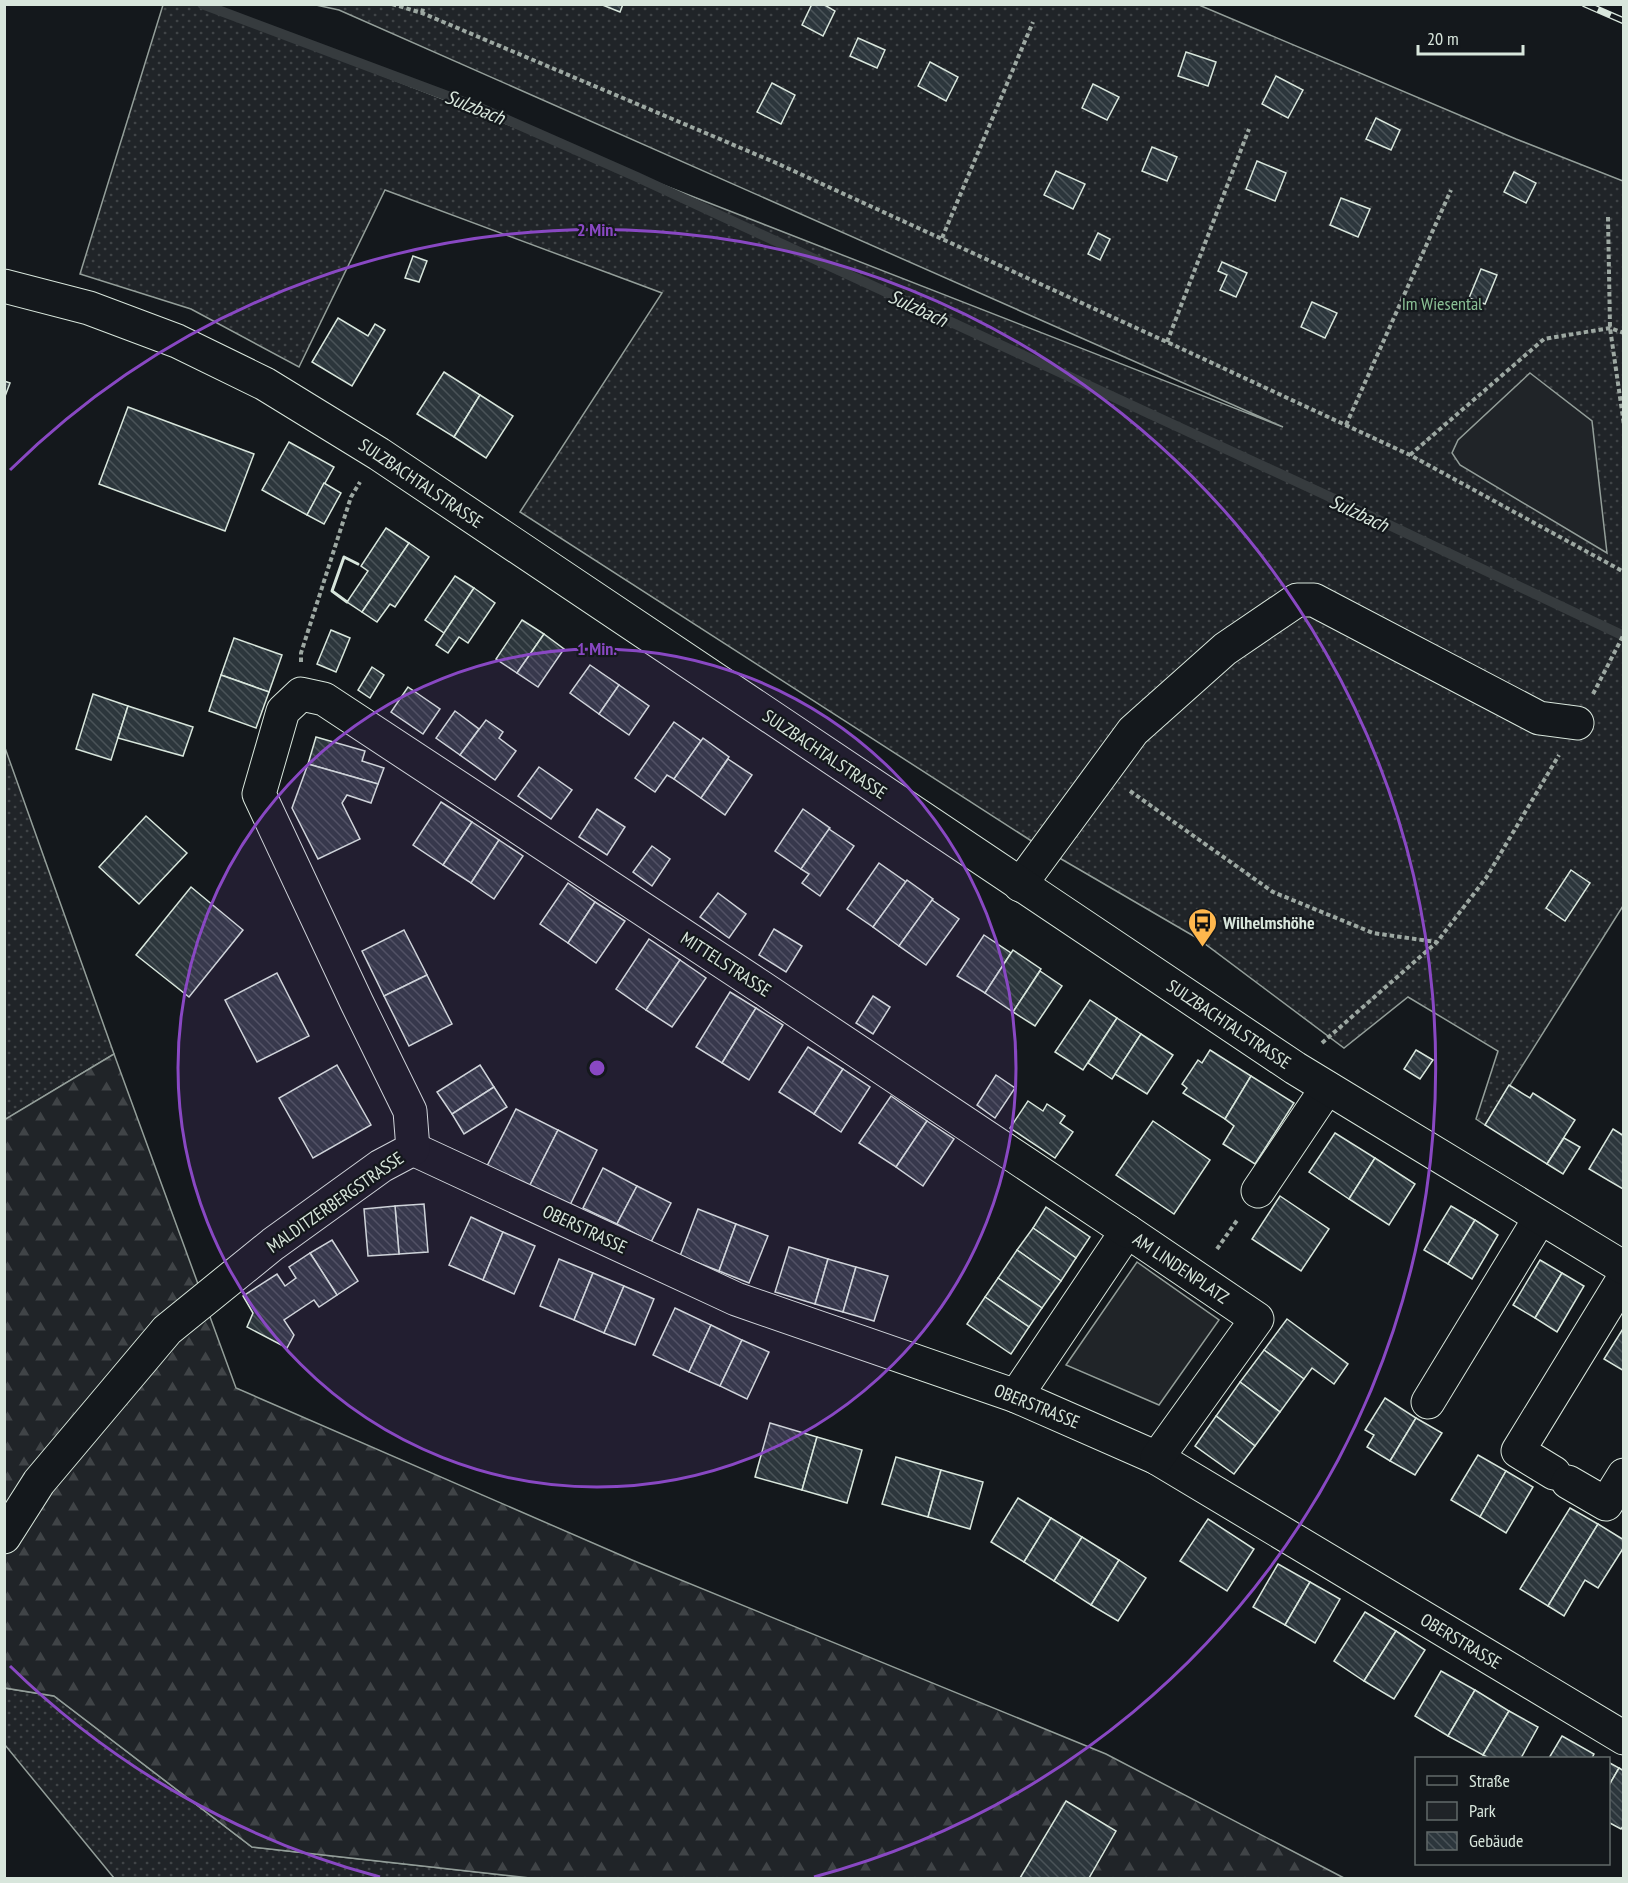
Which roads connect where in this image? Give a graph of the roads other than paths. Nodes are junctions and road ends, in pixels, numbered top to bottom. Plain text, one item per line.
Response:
1 (4, 286) edge
2 (324, 699) joint
3 (1577, 723) road end
4 (1020, 885) junction
5 (1327, 1088) junction
6 (413, 1149) junction
7 (1258, 1191) road end
8 (1540, 1218) junction
9 (1127, 1231) junction
10 (1623, 1268) edge
11 (1623, 1278) edge
12 (1016, 1396) junction
13 (1428, 1402) dead end
14 (1157, 1458) junction
15 (1623, 1475) edge
16 (4, 1537) edge
17 (1623, 1738) edge

1 - 4 street, SULZBACHTALSTRASSE
2 - 6 street, MALDITZERBERGSTRASSE
2 - 9 street, MITTELSTRASSE
3 - 4 street
4 - 5 street, SULZBACHTALSTRASSE
5 - 7 street
5 - 8 street, SULZBACHTALSTRASSE
6 - 12 street, OBERSTRASSE
6 - 16 street, MALDITZERBERGSTRASSE
8 - 10 street, SULZBACHTALSTRASSE
8 - 13 street
9 - 12 street, AM LINDENPLATZ
9 - 14 street, AM LINDENPLATZ
11 - 15 street
12 - 14 street, OBERSTRASSE
14 - 17 street, OBERSTRASSE

